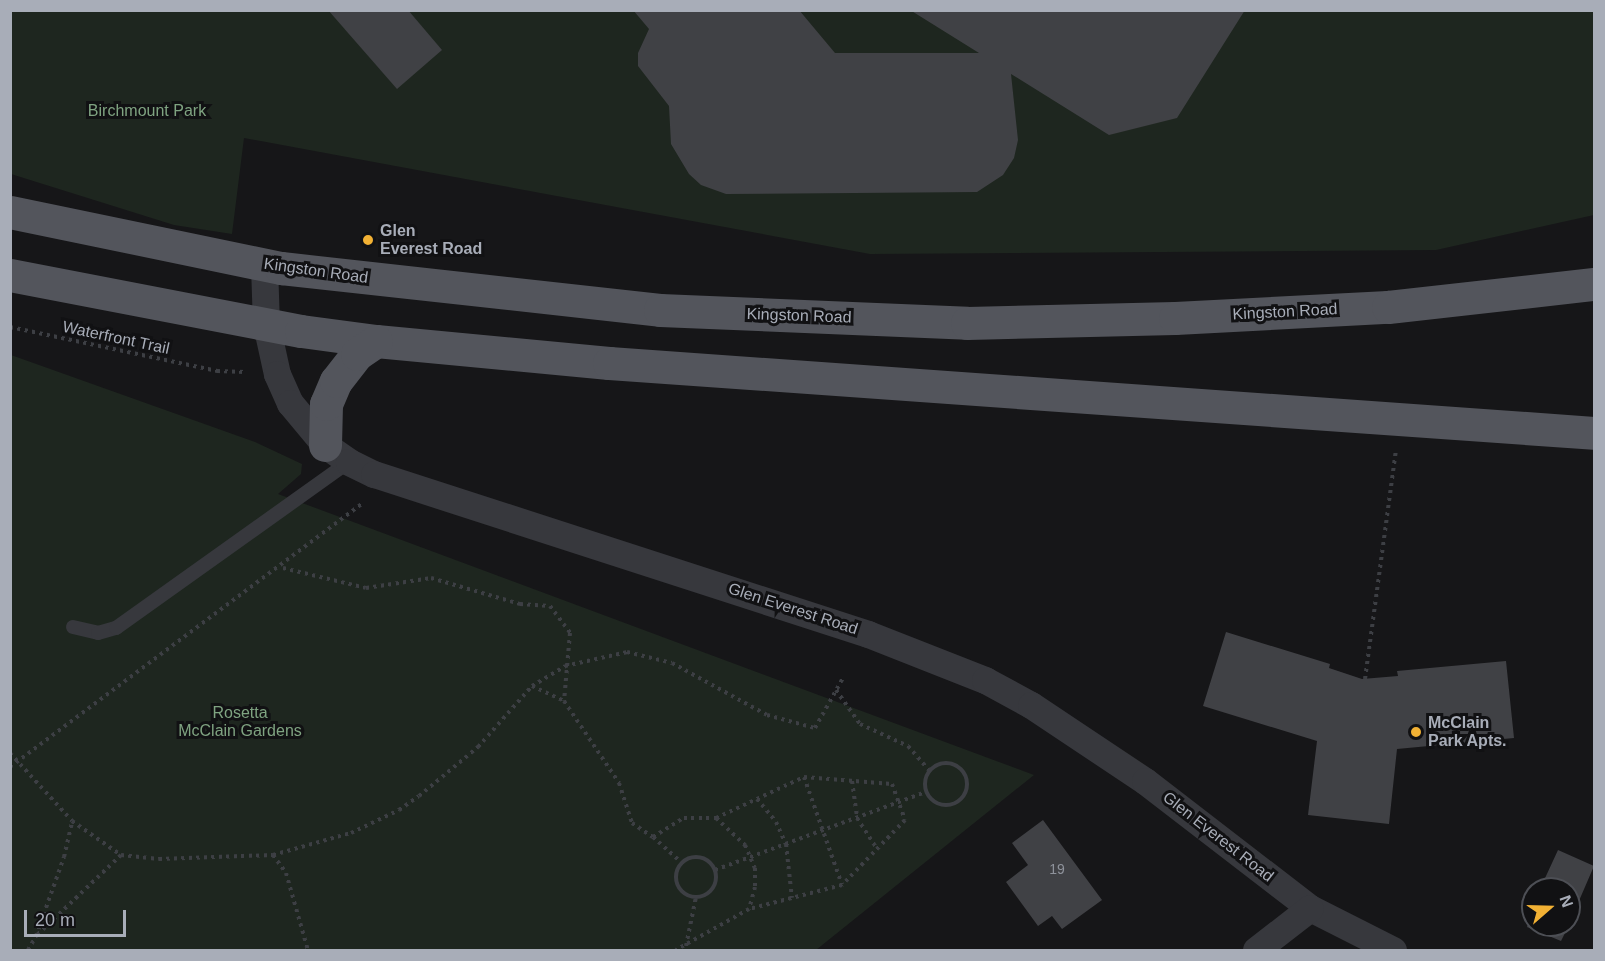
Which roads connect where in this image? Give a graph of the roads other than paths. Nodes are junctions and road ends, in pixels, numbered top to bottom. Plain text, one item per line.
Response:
1 (10, 212) edge
2 (264, 265) junction
3 (10, 275) edge
4 (1594, 284) edge
5 (266, 324) junction
6 (376, 340) junction
7 (1594, 433) edge
8 (337, 453) junction
9 (73, 627) dead end
10 (1310, 908) junction
11 (1256, 951) edge
12 (1393, 951) edge

1 - 2 main road, Kingston Road
2 - 4 main road, Kingston Road
2 - 5 street, Glen Everest Road
3 - 5 main road
5 - 6 main road
5 - 8 street, Glen Everest Road
6 - 7 main road
6 - 8 main road
8 - 9 lane
8 - 10 street, Glen Everest Road
10 - 11 street
10 - 12 street, Glen Everest Road

